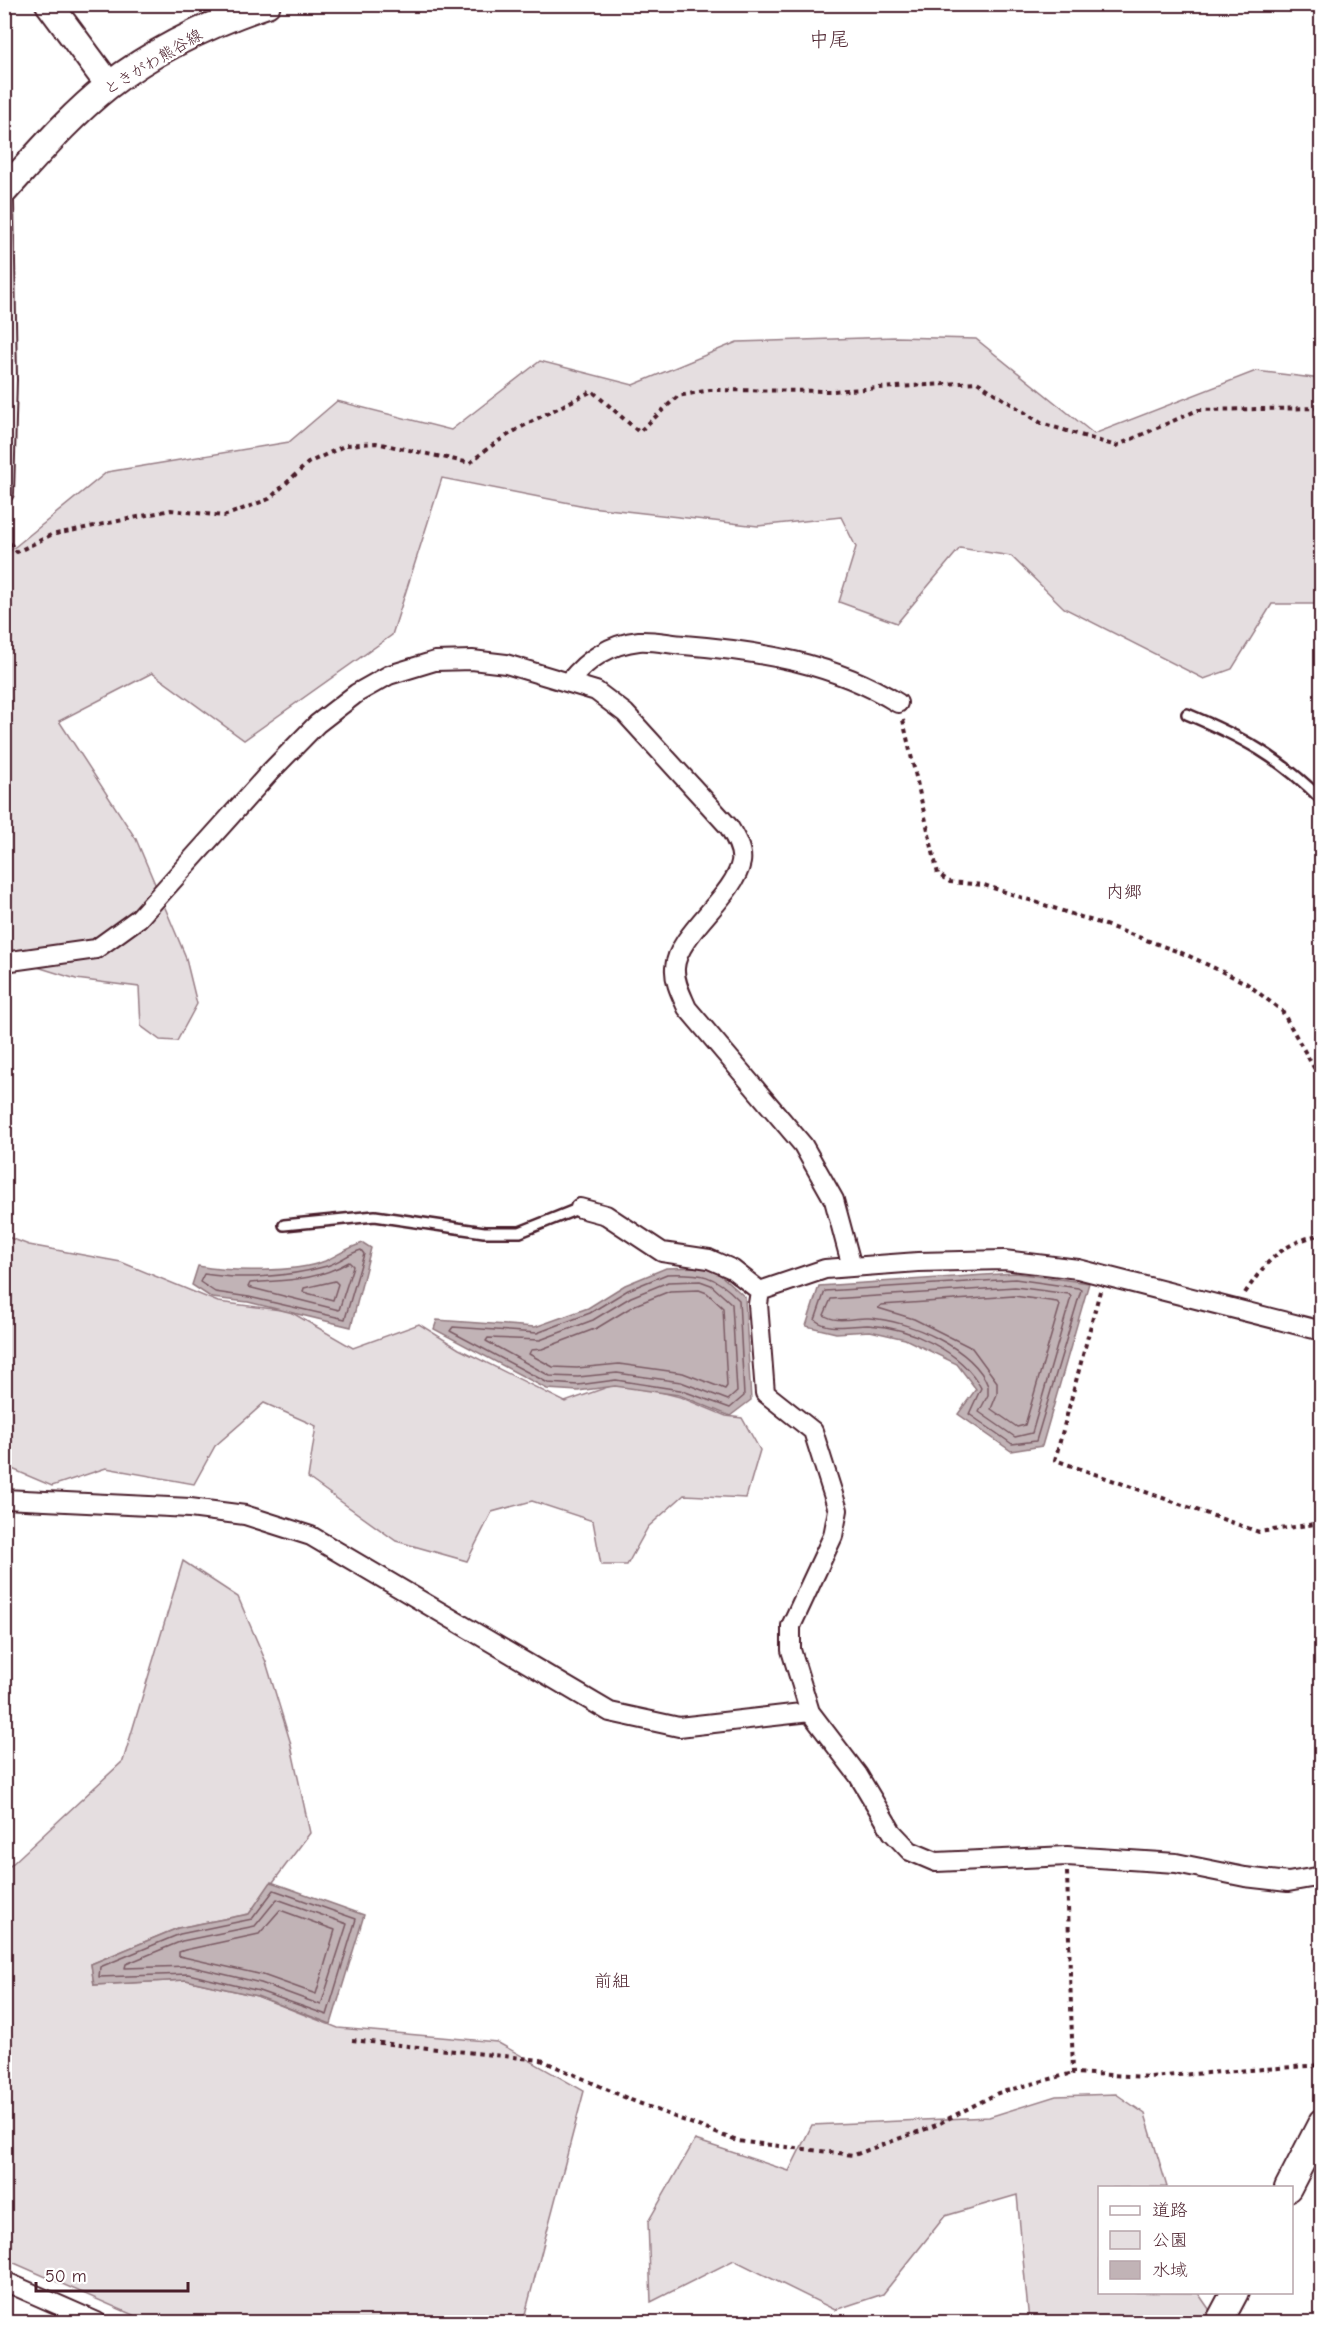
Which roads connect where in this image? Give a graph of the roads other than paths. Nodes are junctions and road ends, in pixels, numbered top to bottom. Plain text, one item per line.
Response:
1 (49, 4) edge
2 (267, 4) edge
3 (109, 86) junction
4 (4, 191) edge
5 (4, 203) edge
6 (4, 493) edge
7 (570, 681) junction
8 (898, 703) road end
9 (1186, 714) dead end
10 (1322, 800) edge
11 (4, 962) edge
12 (580, 1208) joint
13 (284, 1225) dead end
14 (852, 1267) junction
15 (760, 1291) junction
16 (1322, 1331) edge
17 (4, 1499) edge
18 (810, 1712) junction
19 (1322, 1876) edge
20 (1322, 2122) edge
21 (1289, 2186) edge
22 (4, 2281) edge
23 (1233, 2294) edge
24 (97, 2322) edge
25 (1219, 2322) edge

1 - 3 main road
2 - 3 main road, ときがわ熊谷線
3 - 4 main road, ときがわ熊谷線
5 - 6 street
7 - 8 street
7 - 11 street
7 - 14 street
9 - 10 lane
12 - 13 lane
12 - 15 street
14 - 15 street
14 - 16 street
15 - 18 street
17 - 18 street
18 - 19 street
20 - 21 main road
22 - 24 street
23 - 25 main road

